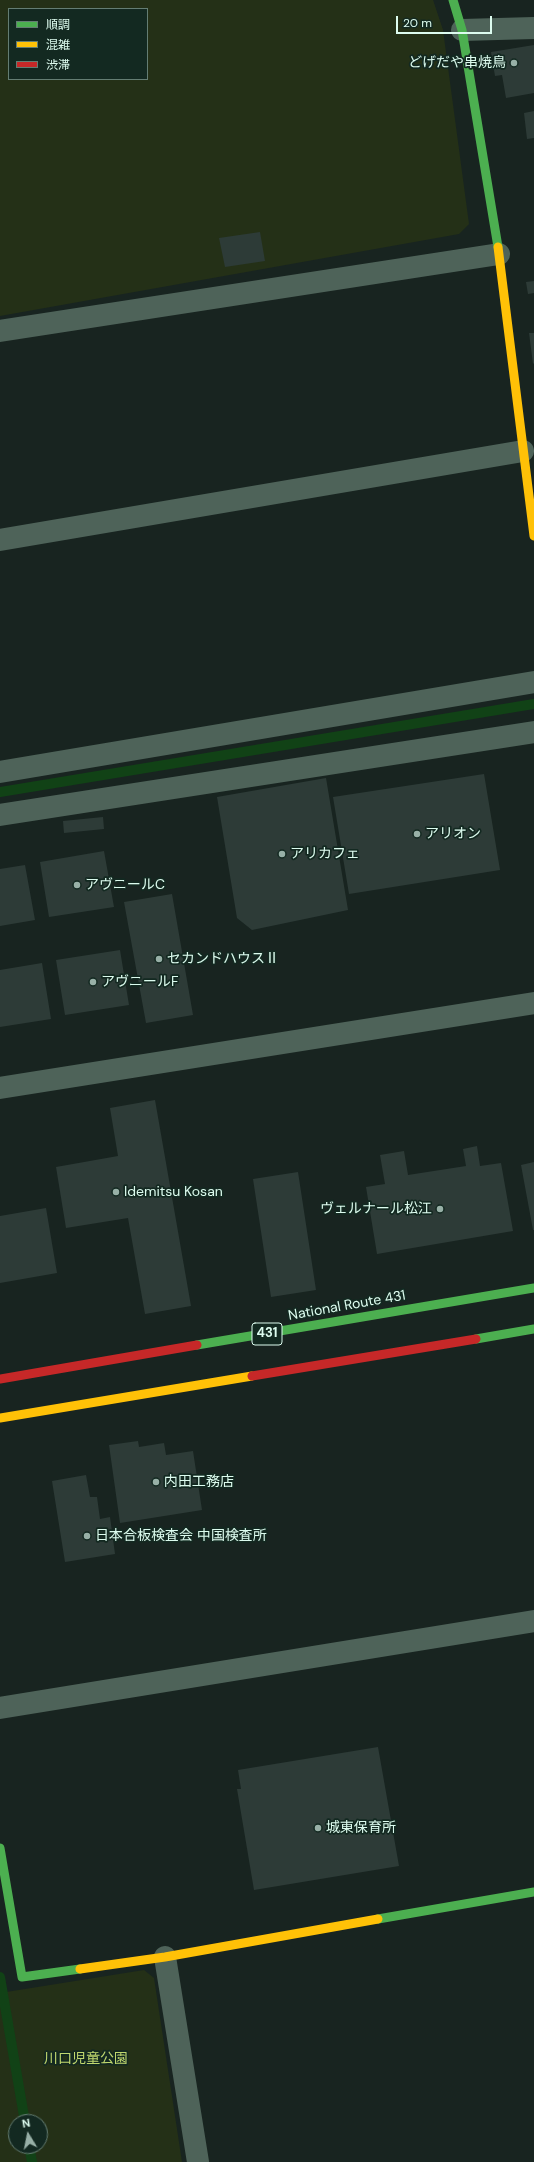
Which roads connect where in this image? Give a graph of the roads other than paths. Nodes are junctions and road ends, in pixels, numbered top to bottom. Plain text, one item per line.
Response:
1 (453, 0) edge
2 (534, 28) edge
3 (462, 30) junction
4 (499, 254) junction
5 (0, 331) edge
6 (523, 452) junction
7 (534, 536) edge
8 (0, 540) edge
9 (534, 682) edge
10 (534, 732) edge
11 (0, 772) edge
12 (0, 816) edge
13 (534, 1003) edge
14 (0, 1088) edge
15 (534, 1288) edge
16 (534, 1328) edge
17 (0, 1379) edge
18 (0, 1418) edge
19 (534, 1621) edge
20 (0, 1708) edge
21 (0, 1848) edge
22 (534, 1892) edge
23 (165, 1957) junction
24 (198, 2162) edge

1 - 3 main road
2 - 3 street
3 - 4 main road
4 - 5 street
4 - 6 main road
6 - 7 main road
6 - 8 street
9 - 11 street
10 - 12 street
13 - 14 street
15 - 17 main road, National Route 431 / 431
16 - 18 main road
19 - 20 street
21 - 23 main road
22 - 23 main road
23 - 24 street

